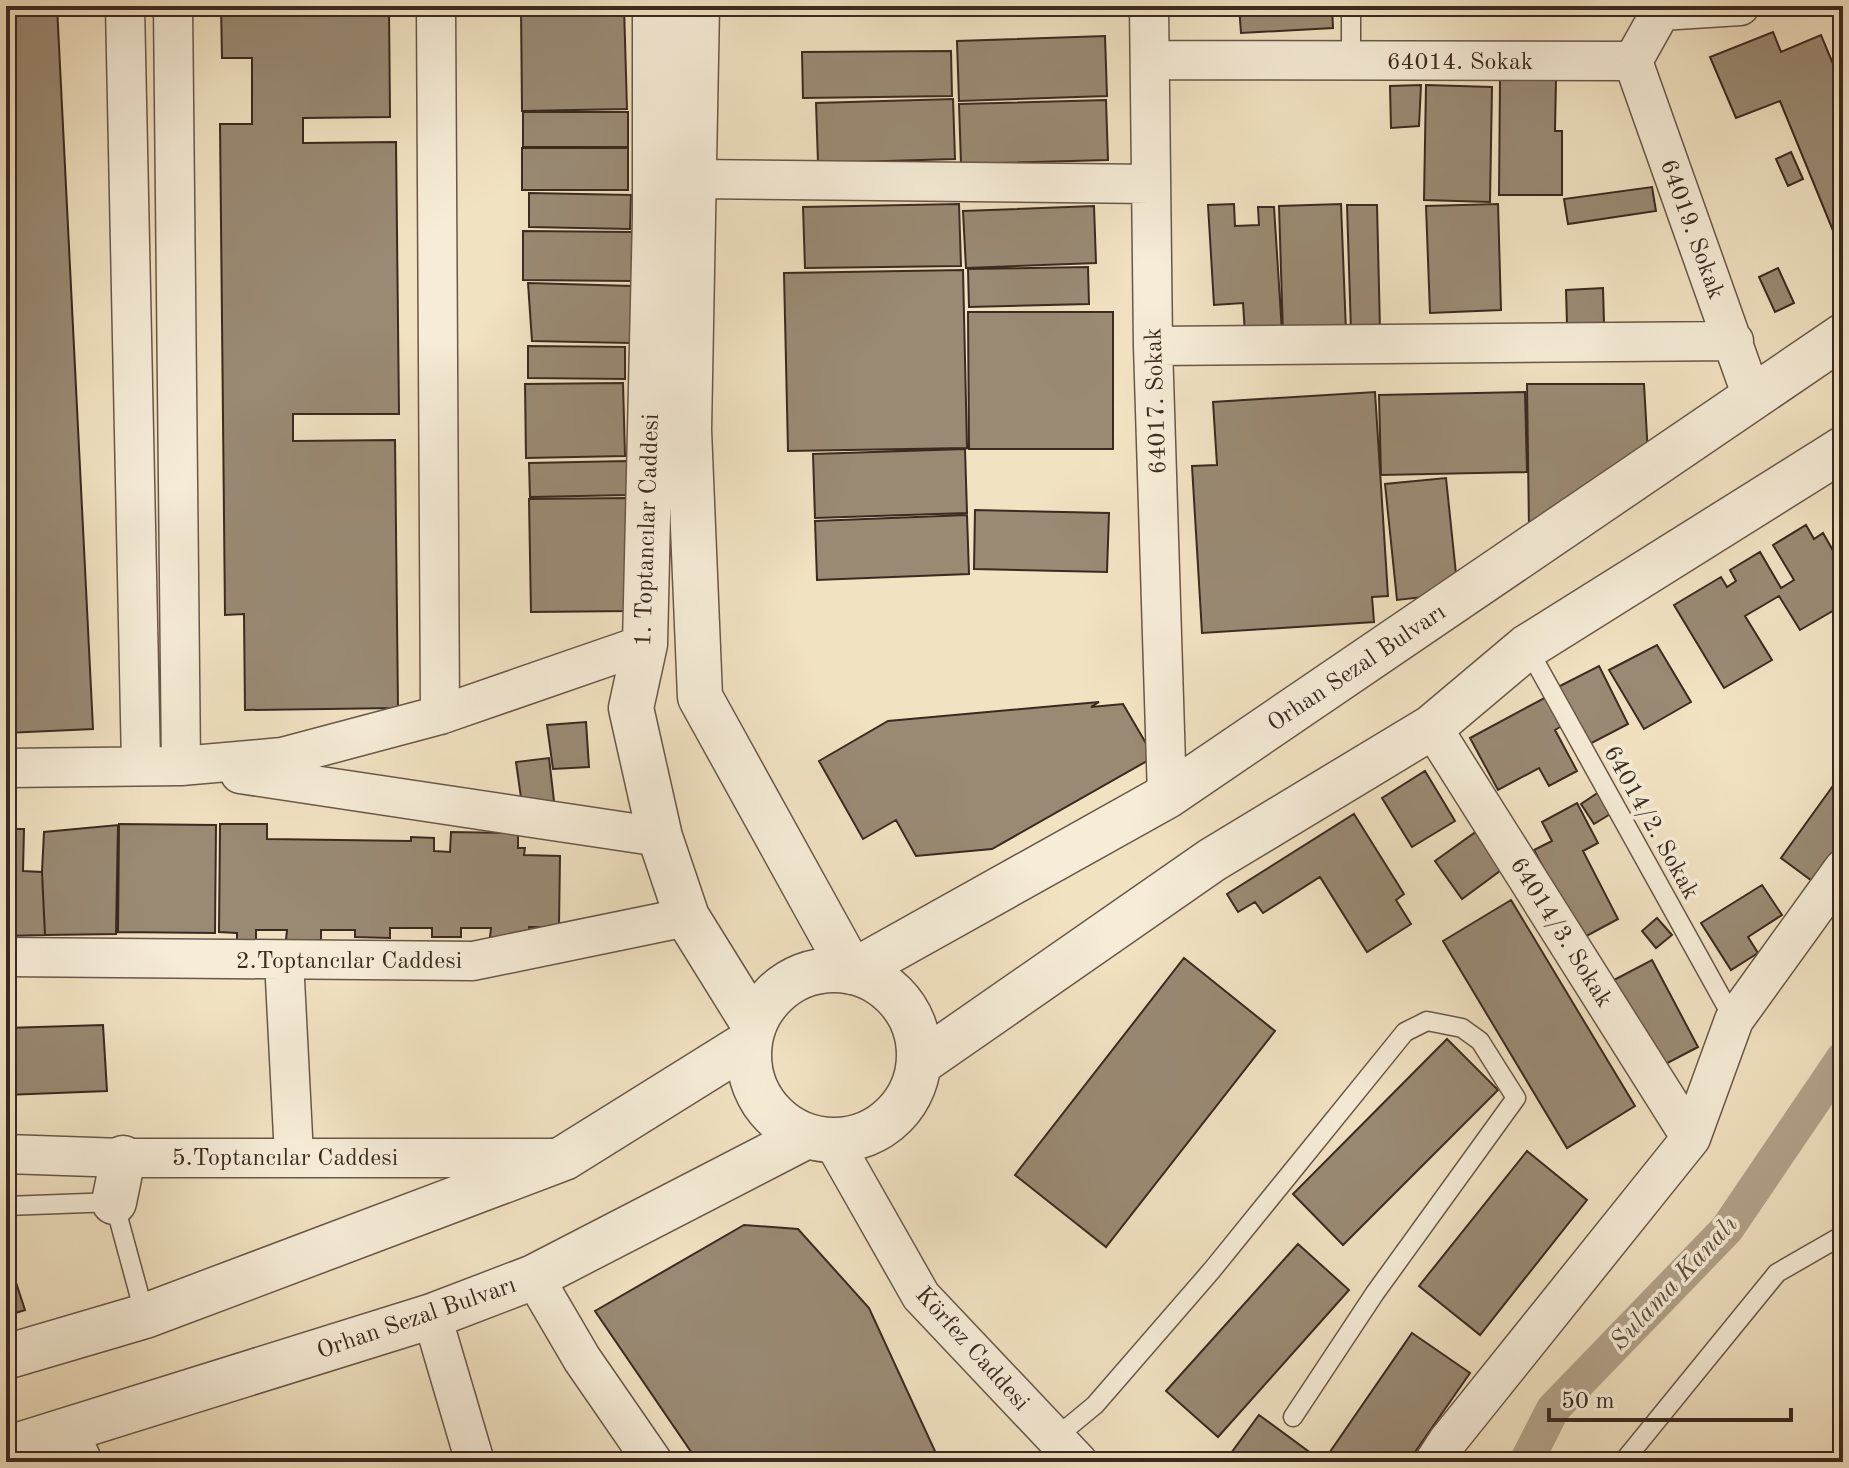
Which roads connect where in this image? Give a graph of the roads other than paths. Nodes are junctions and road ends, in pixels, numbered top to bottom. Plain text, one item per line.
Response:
1 (125, 6) edge
2 (173, 6) edge
3 (436, 6) edge
4 (655, 6) edge
5 (697, 6) edge
6 (1149, 6) edge
7 (1351, 6) edge
8 (1740, 6) edge
9 (1661, 9) edge
10 (1150, 60) junction
11 (1351, 61) junction
12 (1633, 61) junction
13 (694, 179) junction
14 (1150, 184) junction
15 (1843, 336) edge
16 (1734, 341) junction
17 (1153, 346) junction
18 (1752, 397) junction
19 (1843, 449) edge
20 (645, 644) junction
21 (1527, 647) junction
22 (700, 697) junction
23 (631, 708) junction
24 (440, 715) junction
25 (1432, 727) junction
26 (141, 765) junction
27 (181, 766) junction
28 (6, 768) edge
29 (1167, 796) junction
30 (660, 837) junction
31 (1843, 869) edge
32 (687, 917) junction
33 (6, 957) edge
34 (284, 960) junction
35 (852, 972) junction
36 (1734, 1020) junction
37 (752, 1034) junction
38 (920, 1063) junction
39 (1691, 1138) junction
40 (820, 1139) junction
41 (6, 1154) edge
42 (294, 1156) junction
43 (123, 1158) junction
44 (564, 1158) junction
45 (114, 1202) junction
46 (6, 1206) edge
47 (1843, 1235) edge
48 (534, 1277) junction
49 (145, 1316) junction
50 (432, 1316) junction
51 (6, 1357) edge
52 (1293, 1417) dead end
53 (76, 1446) edge
54 (6, 1449) edge
55 (1066, 1450) edge
56 (475, 1462) edge
57 (653, 1462) edge
58 (1434, 1462) edge
59 (1623, 1462) edge

1 - 26 street
2 - 27 street
3 - 24 street
4 - 20 street, 1. Toptancılar Caddesi
5 - 13 street, 1. Toptancılar Caddesi
6 - 10 street, 64017. Sokak
7 - 11 lane
8 - 9 street
9 - 12 street
10 - 11 street, 64014. Sokak
10 - 14 street, 64017. Sokak
11 - 12 street, 64014. Sokak
12 - 16 street, 64019. Sokak
13 - 14 street
13 - 22 street, 1. Toptancılar Caddesi
14 - 17 street, 64017. Sokak
15 - 18 street, Orhan Sezal Bulvarı
16 - 17 street
16 - 18 street, 64019. Sokak
17 - 29 street, 64017. Sokak
18 - 29 street, Orhan Sezal Bulvarı
19 - 21 street
20 - 23 street, 1. Toptancılar Caddesi
20 - 24 street
21 - 25 street
21 - 36 lane, 64014/2. Sokak
22 - 23 street
22 - 35 street, 1. Toptancılar Caddesi
23 - 30 street, 1. Toptancılar Caddesi
24 - 27 street
25 - 38 street
25 - 39 street, 64014/3. Sokak
26 - 27 street
26 - 28 street
27 - 30 street
29 - 35 street, Orhan Sezal Bulvarı
30 - 32 street, 1. Toptancılar Caddesi
31 - 36 street
32 - 34 street, 2.Toptancılar Caddesi
32 - 37 street, 1. Toptancılar Caddesi
33 - 34 street, 2.Toptancılar Caddesi
34 - 42 street
35 - 37 street, Orhan Sezal Bulvarı
35 - 38 street, Orhan Sezal Bulvarı
36 - 39 street
37 - 40 street
37 - 44 street, Orhan Sezal Bulvarı
38 - 40 street, Orhan Sezal Bulvarı
39 - 58 street
40 - 48 street, Orhan Sezal Bulvarı
40 - 55 street, Körfez Caddesi
41 - 43 street, 5.Toptancılar Caddesi
42 - 43 street, 5.Toptancılar Caddesi
42 - 44 street, 5.Toptancılar Caddesi
43 - 45 street
44 - 49 street, Orhan Sezal Bulvarı
45 - 46 lane
45 - 49 lane
47 - 59 lane
48 - 50 street, Orhan Sezal Bulvarı
48 - 57 street
49 - 51 street, Orhan Sezal Bulvarı
50 - 53 street, Orhan Sezal Bulvarı
50 - 56 street
52 - 55 lane
53 - 54 street, Orhan Sezal Bulvarı

